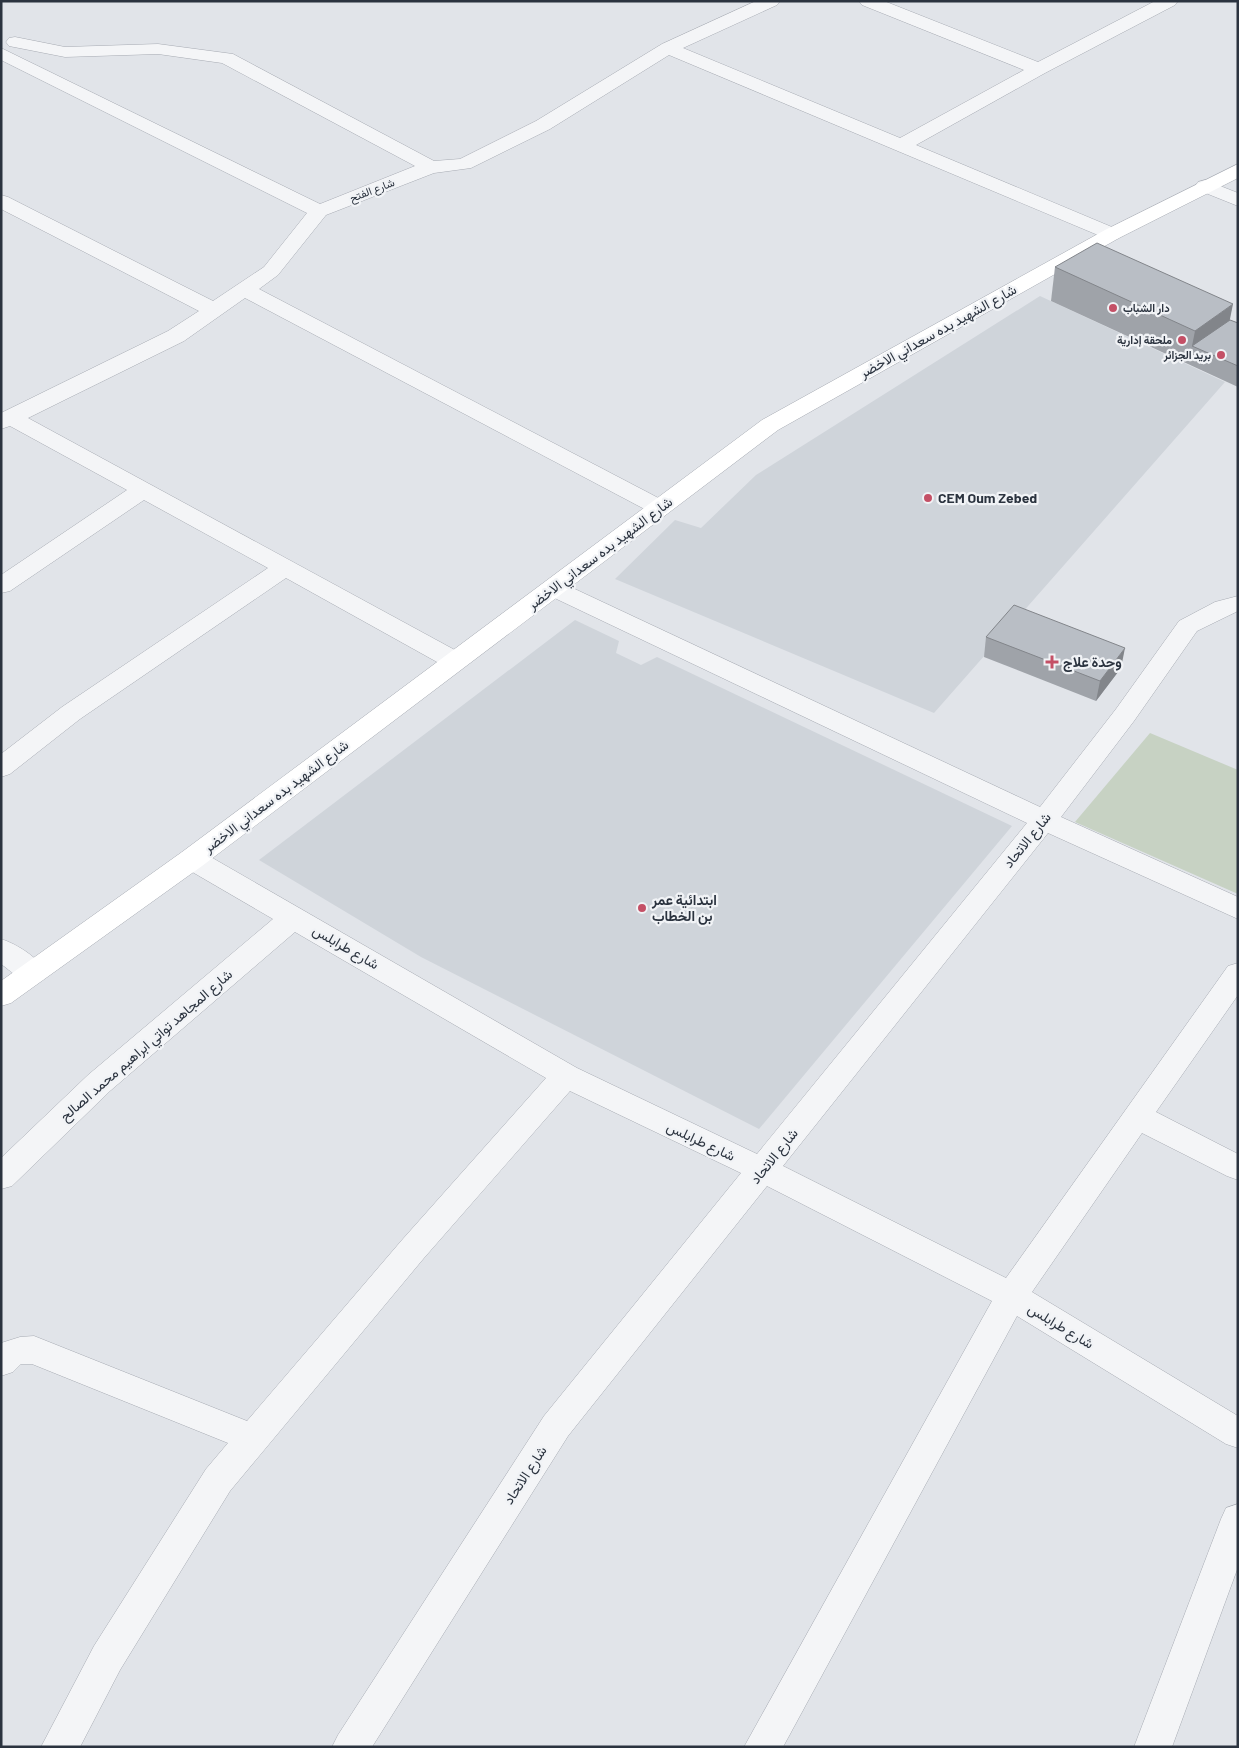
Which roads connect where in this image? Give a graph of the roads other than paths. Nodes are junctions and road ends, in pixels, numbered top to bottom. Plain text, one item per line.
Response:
1 (771, 1) edge
2 (868, 1) edge
3 (1169, 1) edge
4 (5, 46) edge
5 (668, 48) junction
6 (1040, 69) junction
7 (902, 145) junction
8 (431, 167) junction
9 (1238, 170) edge
10 (1205, 186) junction
11 (1238, 200) edge
12 (1, 201) edge
13 (319, 210) junction
14 (1112, 234) junction
15 (244, 289) junction
16 (214, 310) junction
17 (6, 420) edge
18 (143, 490) junction
19 (660, 508) junction
20 (285, 568) junction
21 (1, 586) edge
22 (553, 588) junction
23 (1233, 608) edge
24 (455, 661) junction
25 (1, 768) edge
26 (1044, 820) junction
27 (192, 859) junction
28 (1238, 909) edge
29 (294, 917) junction
30 (1, 949) edge
31 (33, 973) junction
32 (1238, 973) edge
33 (1, 996) edge
34 (566, 1076) junction
35 (1137, 1116) junction
36 (1238, 1168) edge
37 (763, 1170) junction
38 (1, 1177) edge
39 (1011, 1296) junction
40 (1, 1362) edge
41 (1238, 1434) edge
42 (253, 1438) junction
43 (1238, 1519) edge
44 (60, 1747) edge
45 (351, 1747) edge
46 (763, 1747) edge
47 (1153, 1747) edge

1 - 5 street, شارع الفتح
2 - 6 street
3 - 6 street
4 - 8 street
4 - 13 street
5 - 7 street
5 - 8 street, شارع الفتح
6 - 7 street
7 - 14 street
8 - 13 street, شارع الفتح
9 - 10 main road, شارع الشهيد بده سعداني الاخضر
10 - 11 street
10 - 14 main road, شارع الشهيد بده سعداني الاخضر
12 - 16 street
13 - 15 street
14 - 19 main road, شارع الشهيد بده سعداني الاخضر
15 - 16 street
15 - 19 street
16 - 17 street
17 - 18 street
18 - 20 street
18 - 21 street
19 - 22 main road, شارع الشهيد بده سعداني الاخضر
20 - 24 street
20 - 25 street
22 - 24 main road, شارع الشهيد بده سعداني الاخضر
22 - 26 street
23 - 26 street, شارع الاتحاد
24 - 27 main road, شارع الشهيد بده سعداني الاخضر
26 - 28 street
26 - 37 street, شارع الاتحاد
27 - 29 street, شارع طرابلس
27 - 31 main road, شارع الشهيد بده سعداني الاخضر
29 - 34 street, شارع طرابلس
29 - 38 street, شارع المجاهد تواتي ابراهيم محمد الصالح
30 - 31 street
31 - 33 main road, شارع الشهيد بده سعداني الاخضر
32 - 35 street
34 - 37 street, شارع طرابلس
34 - 42 street
35 - 36 street
35 - 39 street
37 - 39 street, شارع طرابلس
37 - 45 street, شارع الاتحاد
39 - 41 street, شارع طرابلس
39 - 46 street
40 - 42 street
42 - 44 street
43 - 47 street

